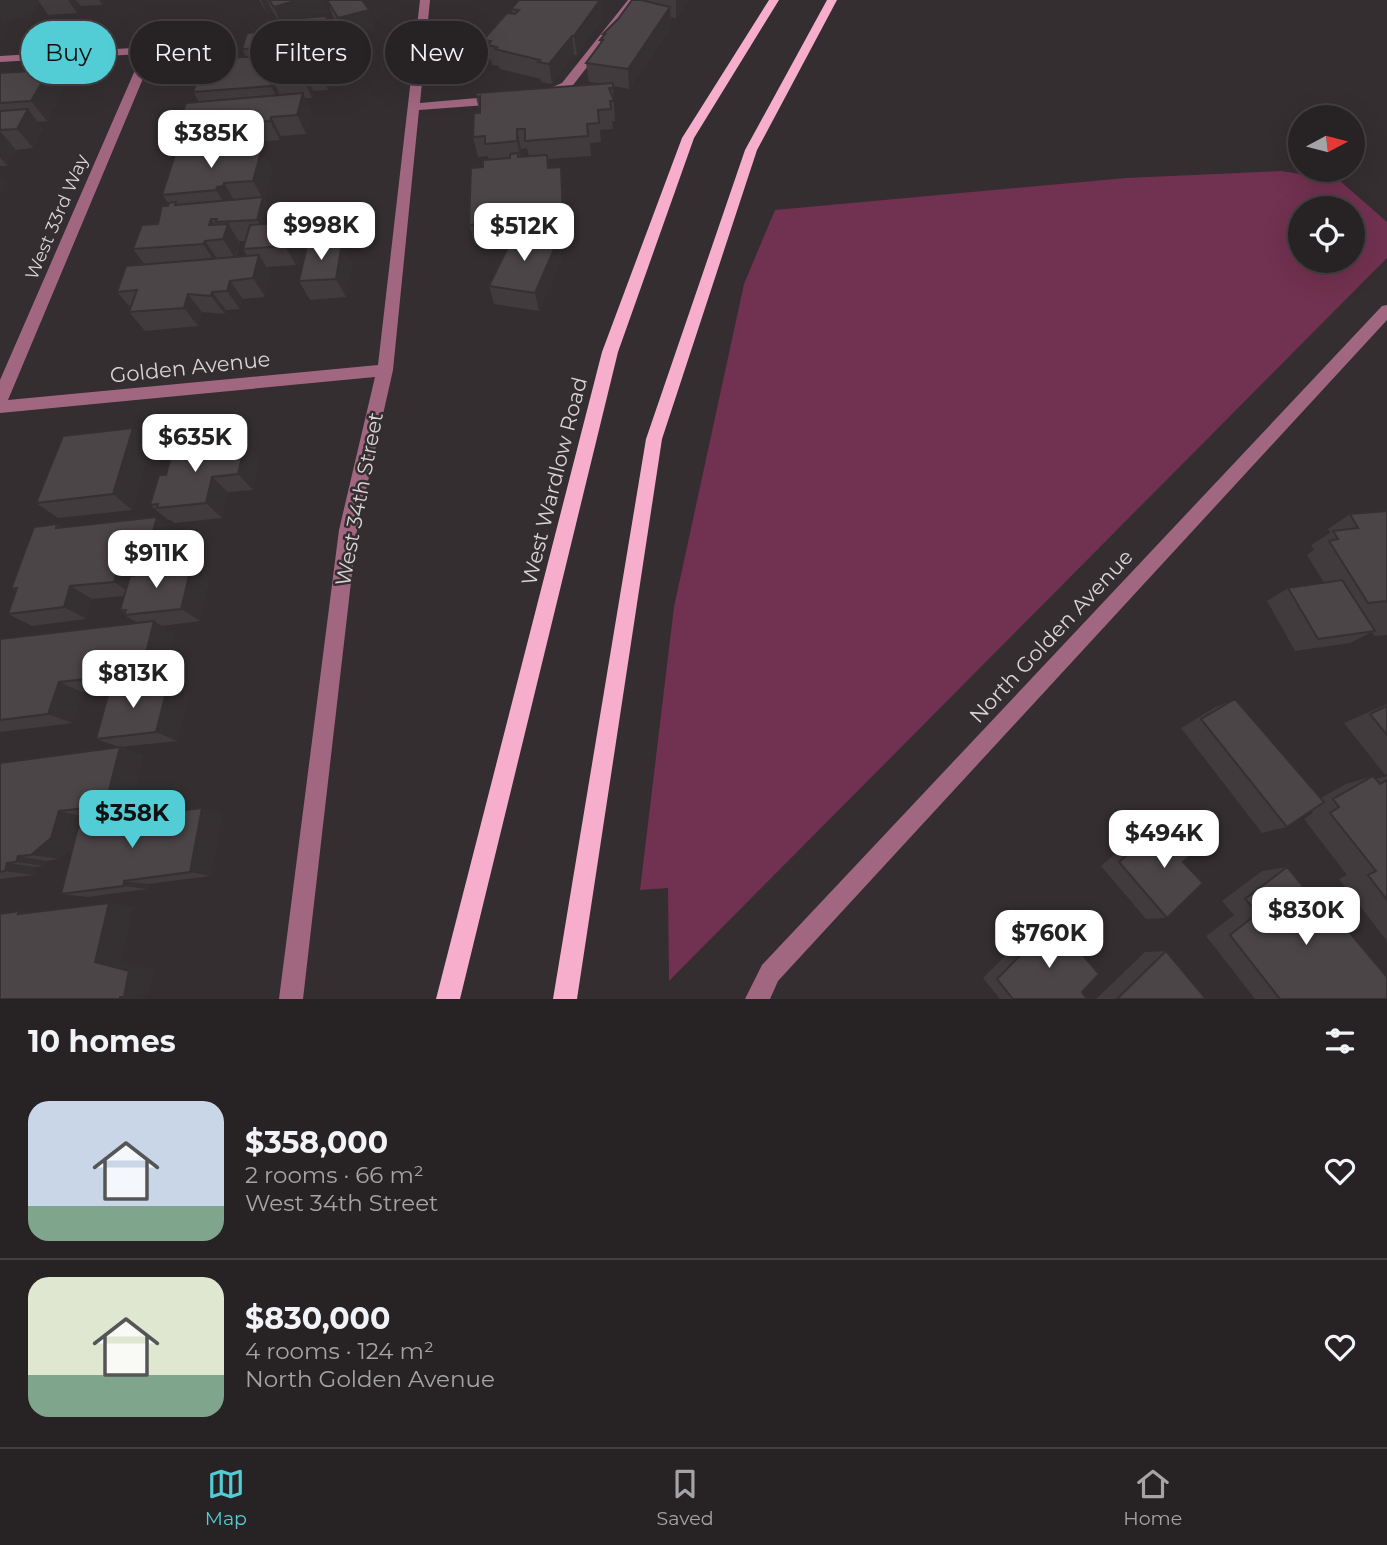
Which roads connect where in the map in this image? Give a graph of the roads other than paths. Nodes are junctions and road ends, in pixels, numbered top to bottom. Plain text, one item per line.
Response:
1 (425, 0) edge
2 (634, 0) edge
3 (774, 0) edge
4 (832, 0) edge
5 (0, 59) edge
6 (531, 97) edge
7 (510, 99) edge
8 (413, 107) junction
9 (1387, 310) edge
10 (385, 370) junction
11 (0, 399) edge
12 (0, 407) edge
13 (292, 999) edge
14 (448, 999) edge
15 (565, 999) edge
16 (757, 999) edge

1 - 8 street, West 34th Street
2 - 6 street
3 - 14 main road, West Wardlow Road
4 - 15 main road
5 - 11 street, West 33rd Way
7 - 8 street
8 - 10 street, West 34th Street
9 - 16 street, North Golden Avenue
10 - 12 street, Golden Avenue
10 - 13 street, West 34th Street

